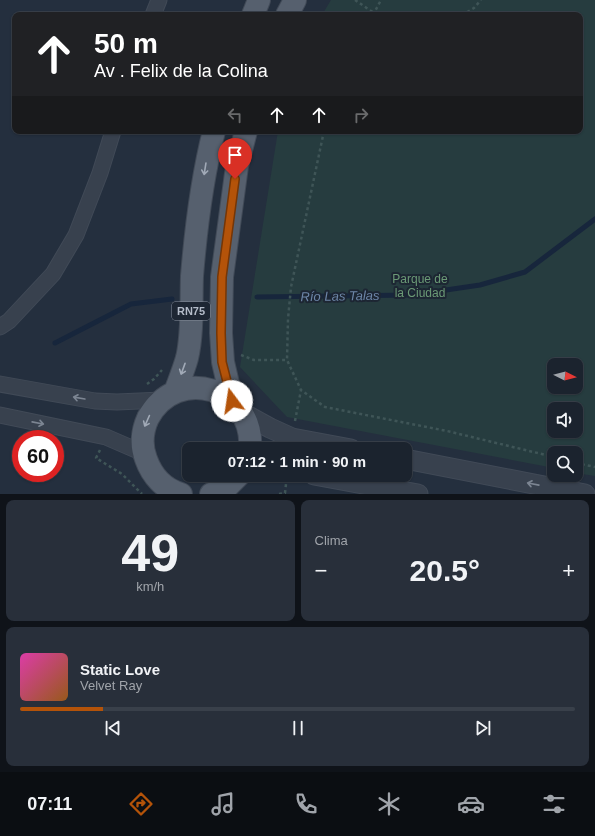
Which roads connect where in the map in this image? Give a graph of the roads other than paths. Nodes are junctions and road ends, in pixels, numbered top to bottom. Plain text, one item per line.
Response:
1 (159, 0) edge
2 (259, 0) edge
3 (295, 0) edge
4 (154, 12) edge
5 (254, 12) edge
6 (289, 12) edge
7 (112, 134) edge
8 (213, 134) edge
9 (245, 134) edge
10 (0, 327) edge
11 (0, 384) edge
12 (168, 396) junction
13 (237, 406) junction
14 (0, 415) edge
15 (250, 442) edge
16 (313, 442) edge
17 (144, 453) junction
18 (412, 460) edge
19 (352, 482) edge
20 (173, 492) edge
21 (418, 494) edge
22 (586, 494) edge

1 - 4 street
2 - 5 main road
3 - 6 main road
7 - 10 street
8 -> 12 main road, RN75
9 - 13 main road, RN75
12 -> 11 street
12 - 13 main road
12 -> 17 main road
13 - 15 main road
13 - 16 street
14 -> 17 street
17 - 20 main road
22 -> 18 street
19 - 21 street

